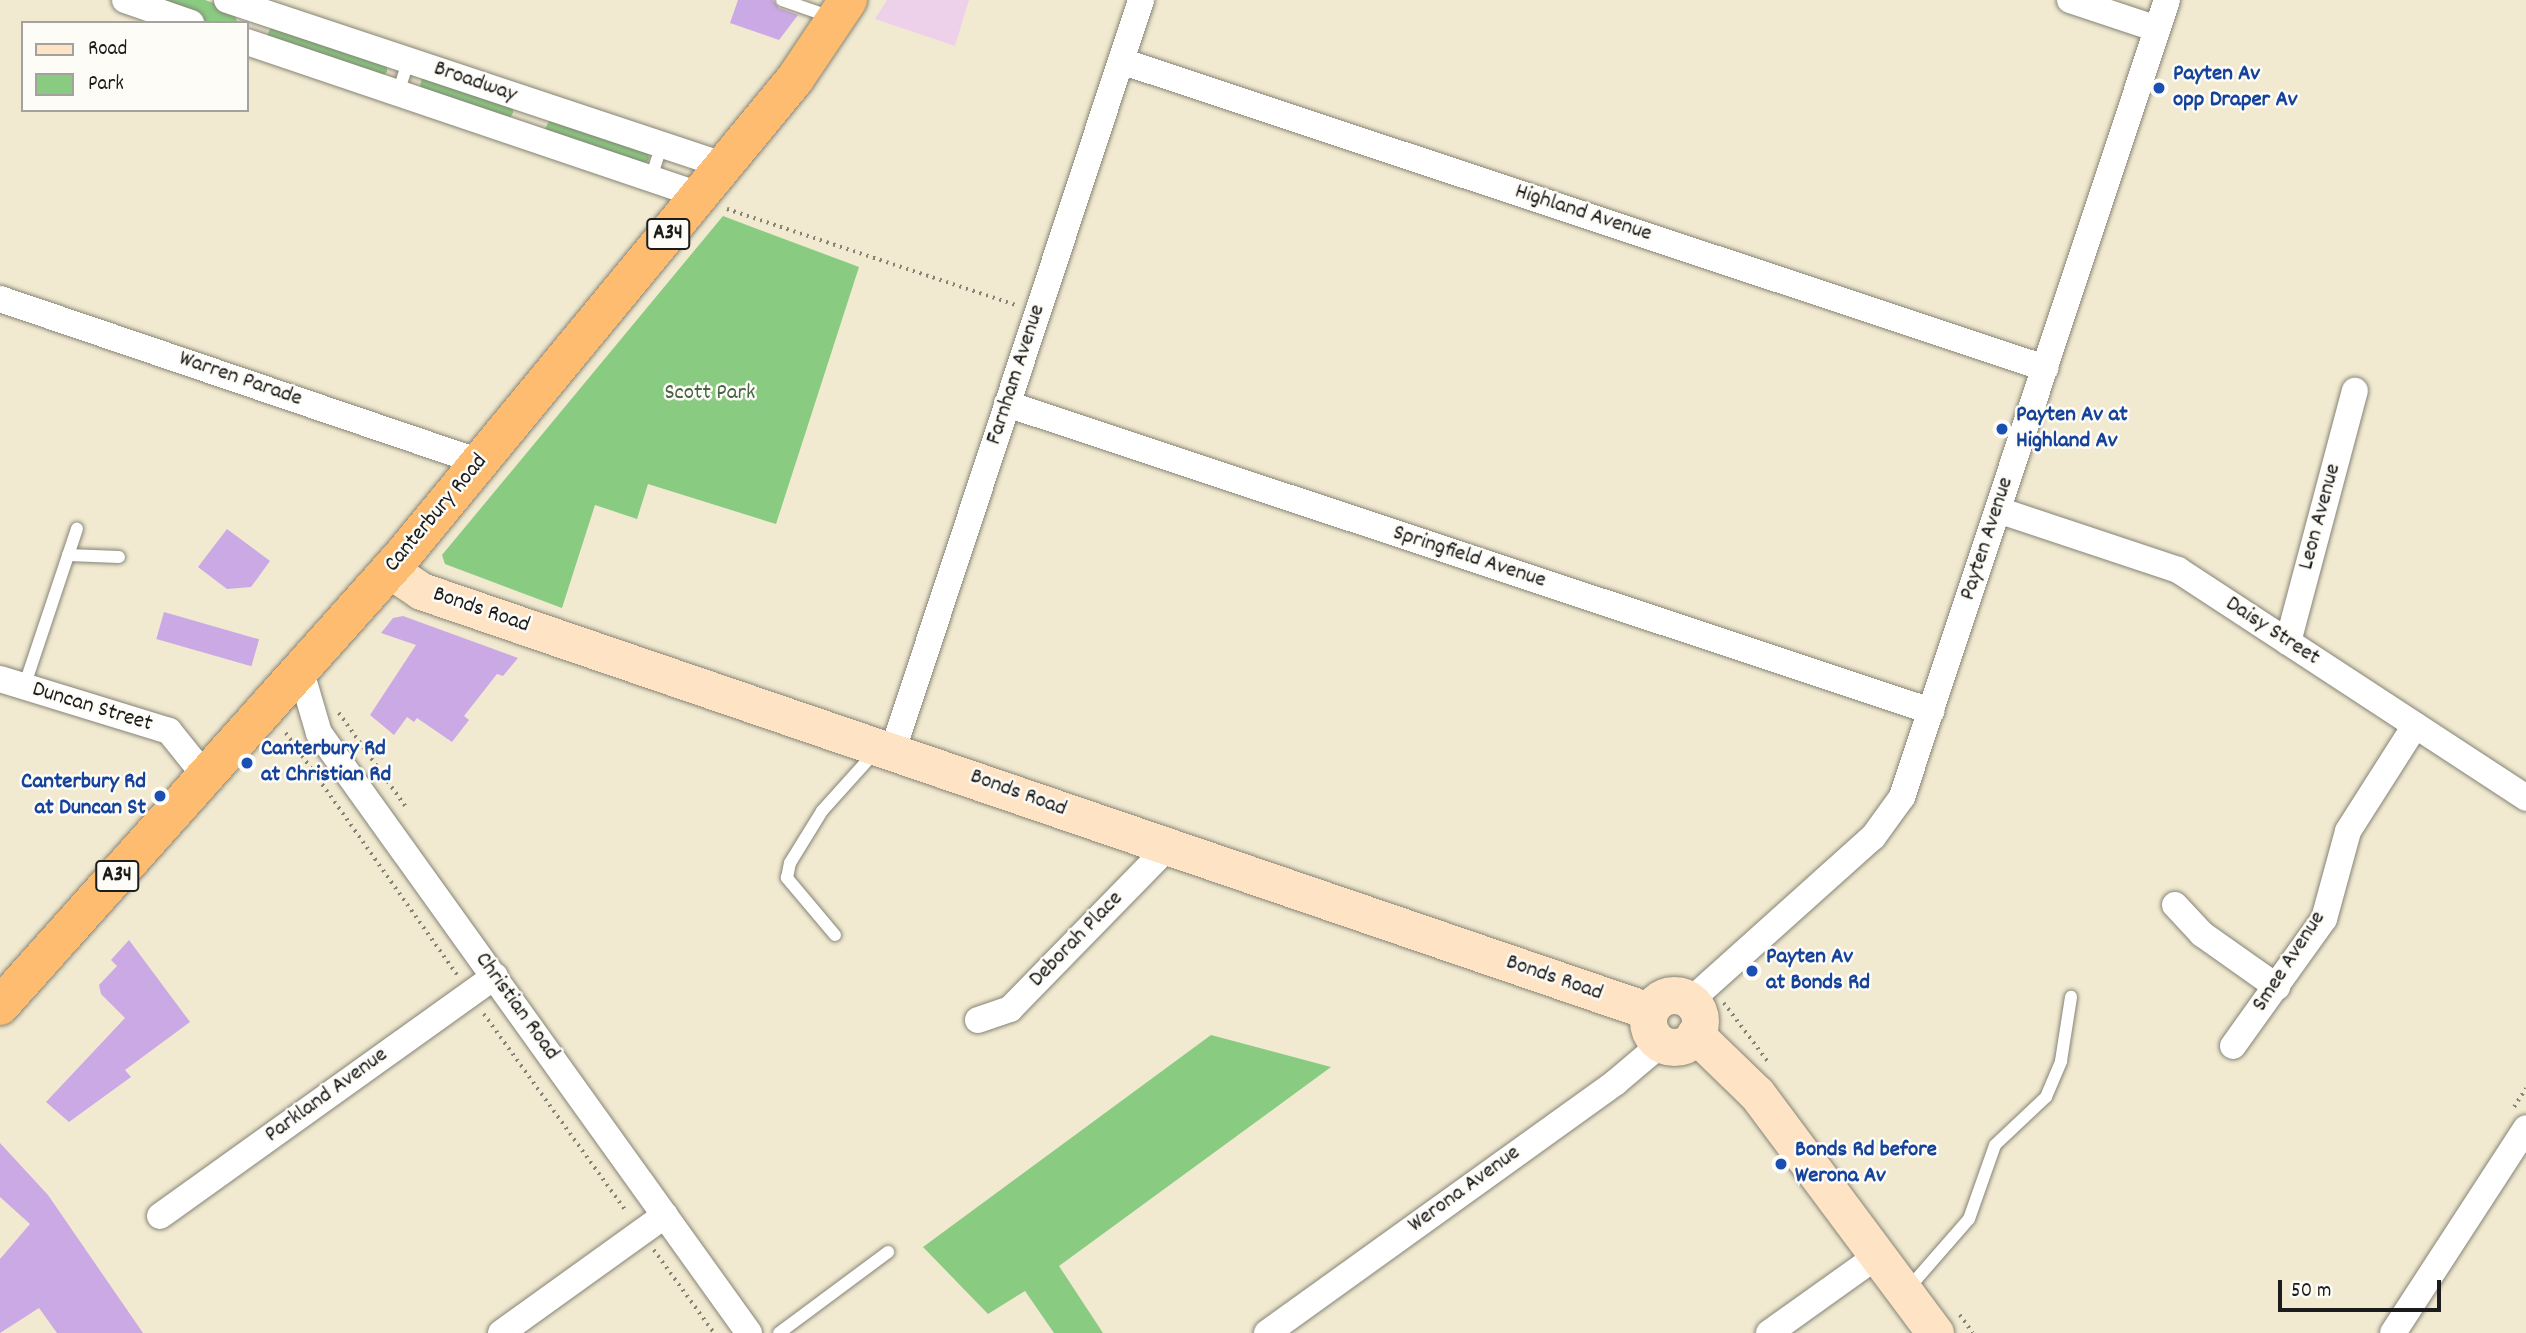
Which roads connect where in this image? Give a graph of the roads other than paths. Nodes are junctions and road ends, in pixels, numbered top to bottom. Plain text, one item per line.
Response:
1 (125, 0) edge
2 (228, 0) edge
3 (782, 0) edge
4 (1141, 0) edge
5 (2070, 0) edge
6 (2167, 0) edge
7 (842, 9) edge
8 (185, 21) edge
9 (245, 21) edge
10 (251, 29) edge
11 (2157, 29) junction
12 (409, 61) junction
13 (1121, 61) junction
14 (398, 93) junction
15 (529, 118) junction
16 (662, 144) junction
17 (723, 165) junction
18 (651, 178) junction
19 (712, 202) junction
20 (0, 299) edge
21 (2045, 368) junction
22 (2355, 391) dead end
23 (1007, 404) junction
24 (480, 462) junction
25 (1998, 510) junction
26 (77, 529) dead end
27 (68, 555) junction
28 (119, 557) dead end
29 (390, 570) junction
30 (2288, 642) junction
31 (301, 672) junction
32 (12, 683) edge
33 (1931, 711) junction
34 (2415, 726) junction
35 (887, 748) junction
36 (206, 777) junction
37 (2526, 798) edge
38 (1168, 847) junction
39 (2175, 905) dead end
40 (835, 935) dead end
41 (495, 976) junction
42 (2277, 987) junction
43 (2071, 997) dead end
44 (0, 1006) edge
45 (978, 1020) dead end
46 (1674, 1023) junction
47 (2233, 1046) dead end
48 (2526, 1128) edge
49 (665, 1215) junction
50 (160, 1216) dead end
51 (888, 1252) dead end
52 (1878, 1256) junction
53 (1905, 1293) junction
54 (500, 1333) edge
55 (749, 1333) edge
56 (779, 1333) edge
57 (1267, 1333) edge
58 (1769, 1333) edge
59 (1935, 1333) edge
60 (2393, 1333) edge

1 - 8 street
2 - 9 street, Broadway
3 - 7 lane
4 - 13 street, Farnham Avenue
5 - 11 street
6 - 11 street, Payten Avenue
7 - 17 highway, Canterbury Road / A34
10 - 12 street, Broadway
10 - 14 street, Broadway
11 - 21 street, Payten Avenue
12 - 14 lane
12 - 15 street, Broadway
13 - 21 street, Highland Avenue
13 - 23 street, Farnham Avenue
14 - 15 street, Broadway
15 - 16 street, Broadway
15 - 18 street, Broadway
16 - 17 street, Broadway
16 - 18 lane
17 - 19 highway, Canterbury Road / A34
18 - 19 street, Broadway
19 - 24 highway, Canterbury Road / A34
20 - 24 street, Warren Parade
21 - 25 street, Payten Avenue
22 - 30 street, Leon Avenue
23 - 33 street, Springfield Avenue
23 - 35 street, Farnham Avenue
24 - 29 highway, Canterbury Road / A34
25 - 30 street, Daisy Street
25 - 33 street, Payten Avenue
26 - 27 lane
27 - 28 lane
27 - 32 lane
29 - 31 highway, Canterbury Road / A34
29 - 35 main road, Bonds Road
30 - 34 street, Daisy Street
31 - 36 highway, Canterbury Road / A34
31 - 41 street, Christian Road
32 - 36 street, Duncan Street
33 - 46 street, Payten Avenue
34 - 37 street, Daisy Street
34 - 42 street, Smee Avenue
35 - 38 main road, Bonds Road
35 - 40 lane
36 - 44 highway, Canterbury Road / A34
38 - 45 street, Deborah Place
38 - 46 main road, Bonds Road
39 - 42 street
41 - 49 street, Christian Road
41 - 50 street, Parkland Avenue
42 - 47 street, Smee Avenue
43 - 53 lane
46 - 52 main road, Bonds Road
46 - 57 street, Werona Avenue
48 - 60 street
49 - 54 street
49 - 55 street, Christian Road
51 - 56 lane
52 - 53 main road, Bonds Road
52 - 58 street
53 - 59 main road, Bonds Road

